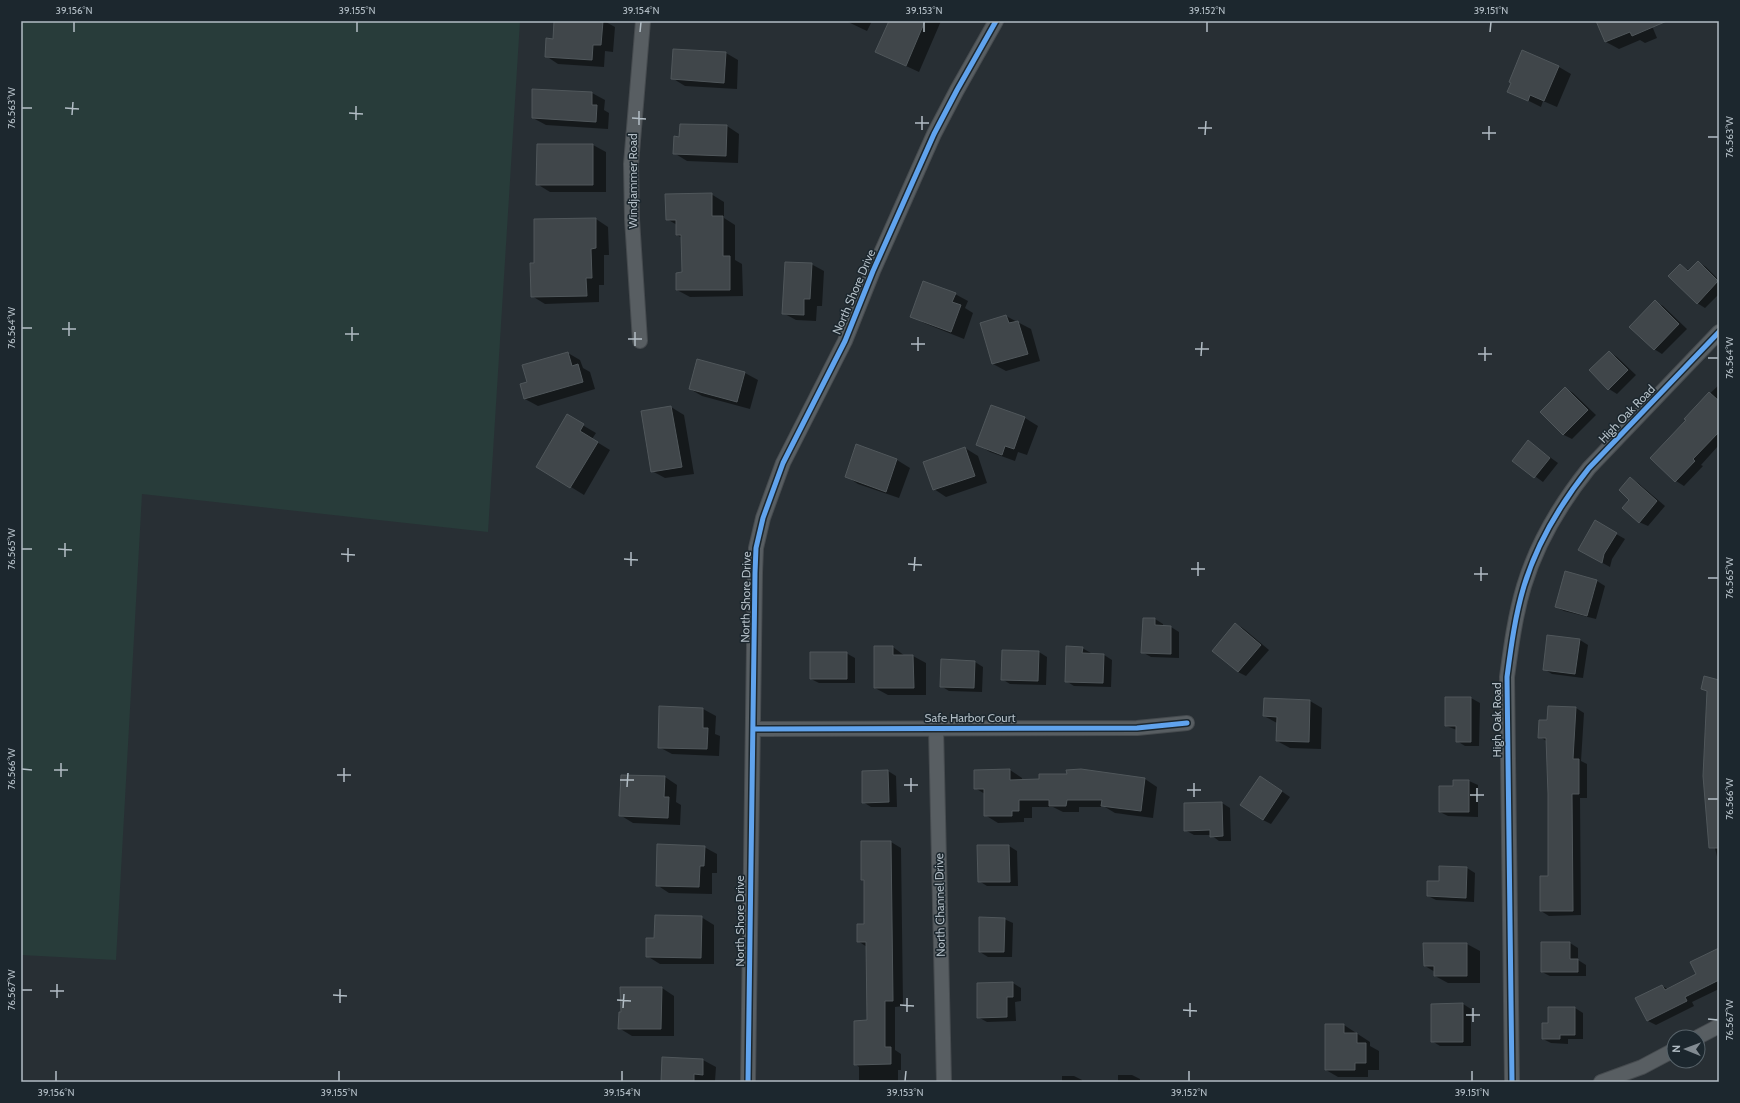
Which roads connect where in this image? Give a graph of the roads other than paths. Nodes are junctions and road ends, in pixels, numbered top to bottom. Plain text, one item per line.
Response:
1 (643, 21) edge
2 (996, 21) edge
3 (1719, 332) edge
4 (640, 341) dead end
5 (1187, 723) dead end
6 (936, 728) junction
7 (753, 729) junction
8 (1719, 1026) edge
9 (1706, 1033) edge
10 (1666, 1054) edge
11 (748, 1082) edge
12 (944, 1082) edge
13 (1512, 1082) edge
14 (1601, 1082) edge

1 - 4 street, Windjammer Road
2 - 7 street, North Shore Drive
3 - 13 street, High Oak Road
5 - 6 street, Safe Harbor Court
6 - 7 street, Safe Harbor Court
6 - 12 street, North Channel Drive
7 - 11 street, North Shore Drive
8 - 9 street
10 - 14 street

